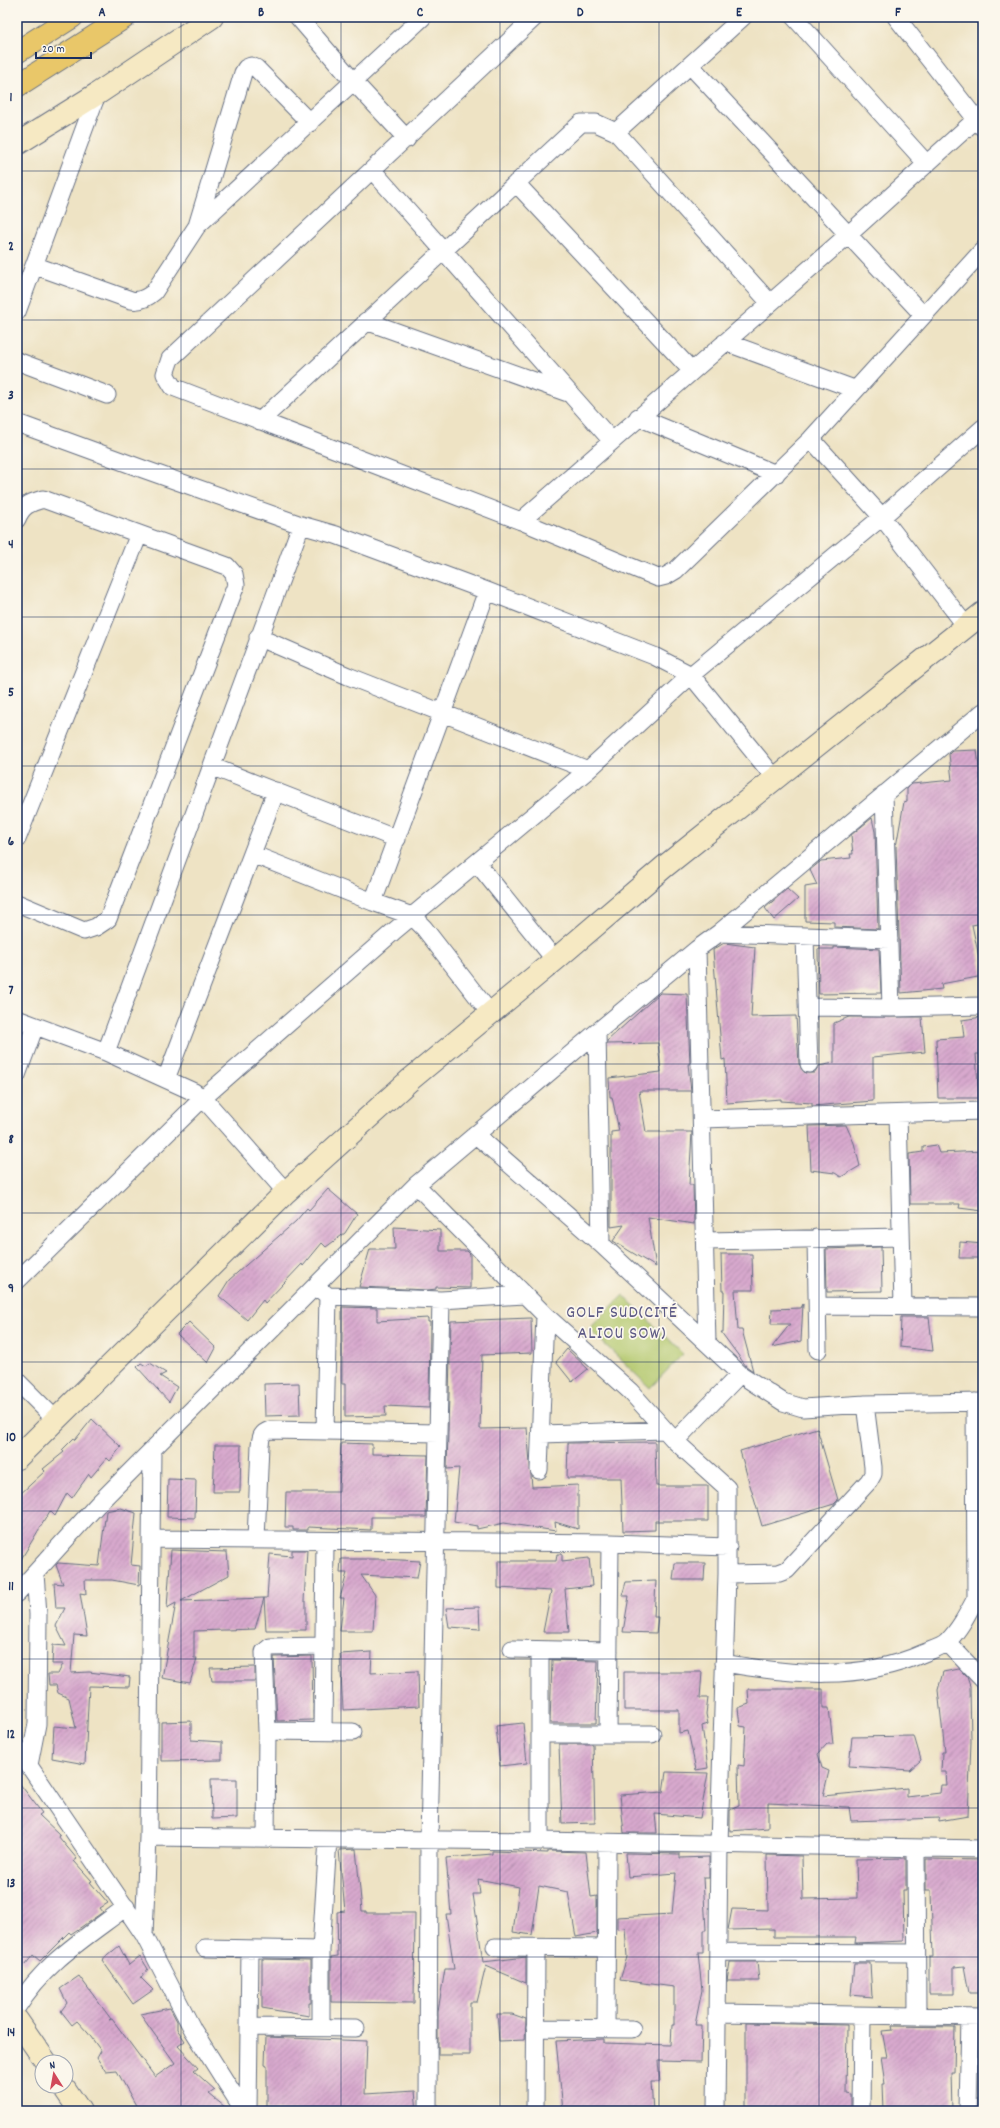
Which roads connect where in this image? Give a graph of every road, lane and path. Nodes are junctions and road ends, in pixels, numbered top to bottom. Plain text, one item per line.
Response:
1 (72, 17) edge
2 (125, 17) edge
3 (212, 17) edge
4 (298, 17) edge
5 (424, 17) edge
6 (535, 17) edge
7 (743, 17) edge
8 (794, 17) edge
9 (896, 17) edge
10 (17, 52) edge
11 (690, 65) junction
12 (353, 82) junction
13 (17, 86) edge
14 (97, 94) junction
15 (980, 120) edge
16 (310, 123) junction
17 (616, 132) junction
18 (407, 139) junction
19 (17, 144) edge
20 (926, 163) junction
21 (373, 171) junction
22 (516, 183) junction
23 (197, 226) junction
24 (848, 235) junction
25 (983, 250) edge
26 (443, 251) junction
27 (36, 266) junction
28 (770, 303) junction
29 (17, 312) edge
30 (923, 315) junction
31 (366, 322) junction
32 (725, 342) junction
33 (17, 361) edge
34 (692, 371) junction
35 (854, 389) junction
36 (570, 393) junction
37 (107, 395) dead end
38 (638, 417) junction
39 (260, 421) junction
40 (17, 423) edge
41 (983, 428) edge
42 (811, 438) junction
43 (612, 441) junction
44 (776, 474) junction
45 (882, 517) junction
46 (17, 520) edge
47 (521, 521) junction
48 (301, 525) junction
49 (139, 534) junction
50 (488, 591) junction
51 (983, 613) edge
52 (966, 626) junction
53 (258, 637) junction
54 (691, 675) junction
55 (983, 712) edge
56 (442, 713) junction
57 (213, 767) junction
58 (588, 770) junction
59 (774, 777) junction
60 (276, 791) junction
61 (884, 794) junction
62 (17, 839) edge
63 (397, 839) junction
64 (252, 854) junction
65 (477, 864) junction
66 (372, 902) junction
67 (17, 903) edge
68 (412, 916) junction
69 (719, 933) junction
70 (805, 937) junction
71 (889, 939) junction
72 (697, 949) junction
73 (555, 960) junction
74 (983, 1006) edge
75 (809, 1007) junction
76 (891, 1008) junction
77 (490, 1013) junction
78 (17, 1019) edge
79 (35, 1026) junction
80 (597, 1032) junction
81 (106, 1052) junction
82 (809, 1064) dead end
83 (17, 1075) edge
84 (166, 1079) junction
85 (202, 1098) junction
86 (983, 1111) edge
87 (898, 1114) junction
88 (702, 1119) junction
89 (475, 1134) junction
90 (416, 1185) junction
91 (286, 1192) junction
92 (901, 1237) junction
93 (816, 1238) junction
94 (706, 1241) junction
95 (601, 1244) junction
96 (17, 1281) edge
97 (322, 1291) junction
98 (525, 1296) junction
99 (442, 1300) junction
100 (818, 1306) junction
101 (903, 1306) junction
102 (983, 1307) edge
103 (545, 1315) junction
104 (707, 1343) junction
105 (818, 1350) dead end
106 (740, 1374) junction
107 (17, 1381) edge
108 (979, 1402) edge
109 (866, 1404) junction
110 (56, 1420) junction
111 (325, 1431) junction
112 (438, 1433) junction
113 (542, 1434) junction
114 (670, 1436) junction
115 (152, 1450) junction
116 (17, 1458) edge
117 (539, 1470) dead end
118 (151, 1539) junction
119 (256, 1540) junction
120 (325, 1541) junction
121 (437, 1542) junction
122 (610, 1543) junction
123 (728, 1547) junction
124 (35, 1574) junction
125 (727, 1574) junction
126 (17, 1593) edge
127 (947, 1642) junction
128 (324, 1646) junction
129 (512, 1649) dead end
130 (540, 1650) junction
131 (609, 1651) junction
132 (724, 1663) junction
133 (983, 1680) edge
134 (267, 1732) junction
135 (323, 1732) junction
136 (353, 1732) dead end
137 (540, 1734) junction
138 (608, 1734) junction
139 (652, 1734) dead end
140 (17, 1748) edge
141 (29, 1765) junction
142 (148, 1837) junction
143 (266, 1838) junction
144 (328, 1839) junction
145 (429, 1840) junction
146 (540, 1841) junction
147 (607, 1843) junction
148 (719, 1845) junction
149 (916, 1848) junction
150 (983, 1849) edge
151 (126, 1907) junction
152 (144, 1936) junction
153 (495, 1947) dead end
154 (205, 1948) dead end
155 (536, 1948) junction
156 (606, 1948) junction
157 (250, 1949) junction
158 (321, 1950) junction
159 (719, 1952) junction
160 (916, 1953) junction
161 (17, 2007) edge
162 (718, 2013) junction
163 (862, 2016) junction
164 (917, 2016) junction
165 (976, 2017) edge
166 (17, 2020) edge
167 (249, 2027) junction
168 (321, 2028) junction
169 (356, 2028) dead end
170 (535, 2028) junction
171 (606, 2028) junction
172 (632, 2029) dead end
173 (40, 2054) edge
174 (68, 2094) edge
175 (80, 2111) edge
176 (244, 2111) edge
177 (248, 2111) edge
178 (428, 2111) edge
179 (535, 2111) edge
180 (716, 2111) edge
181 (861, 2111) edge
182 (968, 2111) edge

1 - 10 highway
2 - 13 highway
3 - 14 main road
4 - 12 street
5 - 12 street
6 - 18 street
7 - 11 street
8 - 20 street
9 - 15 street
11 - 17 street
11 - 24 street
12 - 16 street
12 - 18 street
14 - 19 main road
14 - 27 street
15 - 20 street
16 - 23 street
16 - 23 street
17 - 22 street
17 - 28 street
18 - 21 street
20 - 24 street
21 - 26 street
21 - 39 street
22 - 26 street
22 - 34 street
23 - 27 street
24 - 28 street
24 - 30 street
25 - 30 street
26 - 31 street
26 - 36 street
27 - 29 street
28 - 32 street
30 - 35 street
31 - 36 street
31 - 39 street
32 - 34 street
32 - 35 street
33 - 37 street
34 - 38 street
35 - 42 street
36 - 43 street
38 - 43 street
38 - 44 street
39 - 47 street
40 - 48 street
41 - 45 street
42 - 44 street
42 - 45 street
43 - 47 street
44 - 47 street
45 - 52 street
45 - 54 street
46 - 49 street
48 - 50 street
48 - 53 street
49 - 62 street
49 - 67 street
50 - 54 street
50 - 56 street
51 - 52 main road
52 - 59 main road
53 - 56 street
53 - 57 street
54 - 58 street
54 - 59 street
55 - 61 street
56 - 58 street
56 - 63 street
57 - 60 street
57 - 81 street
58 - 65 street
59 - 73 main road
60 - 63 street
60 - 64 street
61 - 69 street
61 - 71 street
63 - 66 street
64 - 66 street
64 - 84 street
65 - 68 street
65 - 73 street
66 - 68 street
68 - 77 street
68 - 85 street
69 - 70 street
69 - 72 street
70 - 71 street
70 - 75 street
71 - 76 street
72 - 80 street
72 - 88 street
73 - 77 main road
74 - 76 street
75 - 76 street
75 - 82 street
77 - 91 main road
78 - 79 street
79 - 81 street
79 - 83 street
80 - 89 street
80 - 95 street
81 - 84 street
84 - 85 street
85 - 91 street
85 - 96 street
86 - 87 street
87 - 88 street
87 - 92 street
88 - 94 street
89 - 90 street
89 - 95 street
90 - 97 street
90 - 98 street
91 - 110 main road
92 - 93 street
92 - 101 street
93 - 94 street
93 - 100 street
94 - 104 street
95 - 104 street
97 - 99 street
97 - 111 street
97 - 115 street
98 - 99 street
98 - 103 street
99 - 112 street
100 - 101 street
100 - 105 street
101 - 102 street
103 - 113 street
103 - 114 street
104 - 106 street
106 - 109 street
106 - 114 street
107 - 110 street
108 - 109 street
108 - 127 street
109 - 125 street
110 - 116 main road
111 - 112 street
111 - 119 street
112 - 121 street
113 - 114 street
113 - 117 street
114 - 123 street
115 - 118 street
115 - 124 street
118 - 119 street
118 - 142 street
119 - 120 street
120 - 121 street
120 - 128 street
121 - 122 street
121 - 145 street
122 - 123 street
122 - 131 street
123 - 125 street
124 - 126 street
124 - 141 street
125 - 132 street
127 - 132 street
127 - 133 street
128 - 134 street
128 - 135 street
129 - 130 street
130 - 131 street
130 - 137 street
131 - 138 street
132 - 148 street
134 - 135 street
134 - 143 street
135 - 136 street
137 - 138 street
137 - 146 street
138 - 139 street
140 - 141 street
141 - 151 street
142 - 143 street
142 - 152 street
143 - 144 street
144 - 145 street
144 - 158 street
145 - 146 street
145 - 178 street
146 - 147 street
147 - 148 street
147 - 156 street
148 - 149 street
148 - 159 street
149 - 150 street
149 - 160 street
151 - 152 street
151 - 161 street
152 - 176 street
153 - 155 street
154 - 157 street
155 - 156 street
155 - 170 street
156 - 171 street
157 - 158 street
157 - 167 street
158 - 168 street
159 - 160 street
159 - 162 street
160 - 164 street
162 - 163 street
162 - 180 street
163 - 164 street
163 - 181 street
164 - 165 street
165 - 182 street
166 - 173 main road
167 - 168 street
167 - 177 street
168 - 169 street
170 - 171 street
170 - 179 street
171 - 172 street
174 - 175 main road

